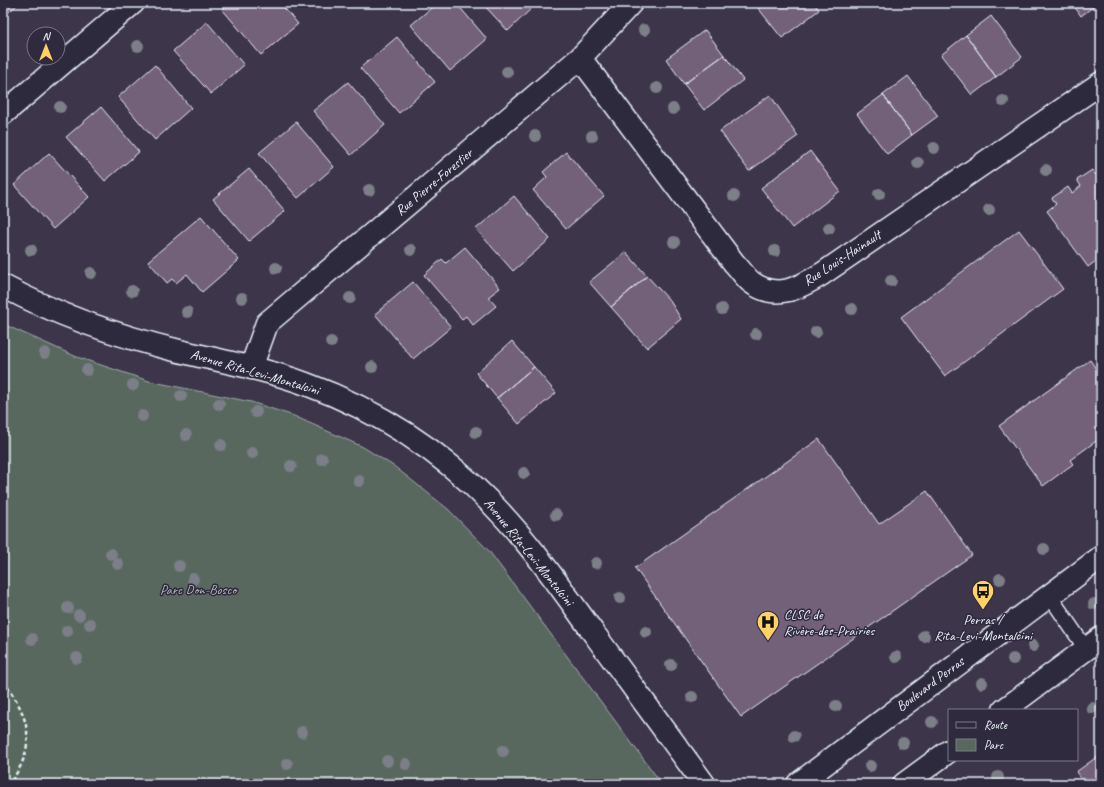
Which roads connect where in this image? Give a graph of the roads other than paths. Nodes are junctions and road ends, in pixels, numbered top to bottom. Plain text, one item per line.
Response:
1 (133, 3) edge
2 (631, 3) edge
3 (580, 58) junction
4 (1101, 83) edge
5 (3, 114) edge
6 (3, 286) edge
7 (251, 368) junction
8 (1101, 556) edge
9 (1049, 595) junction
10 (1094, 644) edge
11 (1005, 709) edge
12 (948, 752) edge
13 (704, 784) edge
14 (798, 784) edge
15 (904, 784) edge

1 - 5 street
2 - 3 street, Rue Pierre-Forestier
3 - 4 street, Rue Louis-Hainault
3 - 7 street, Rue Pierre-Forestier
6 - 7 street, Avenue Rita-Levi-Montalcini
7 - 13 street, Avenue Rita-Levi-Montalcini
8 - 9 street, Boulevard Perras
9 - 10 lane
9 - 14 street, Boulevard Perras
10 - 11 street
12 - 15 street

